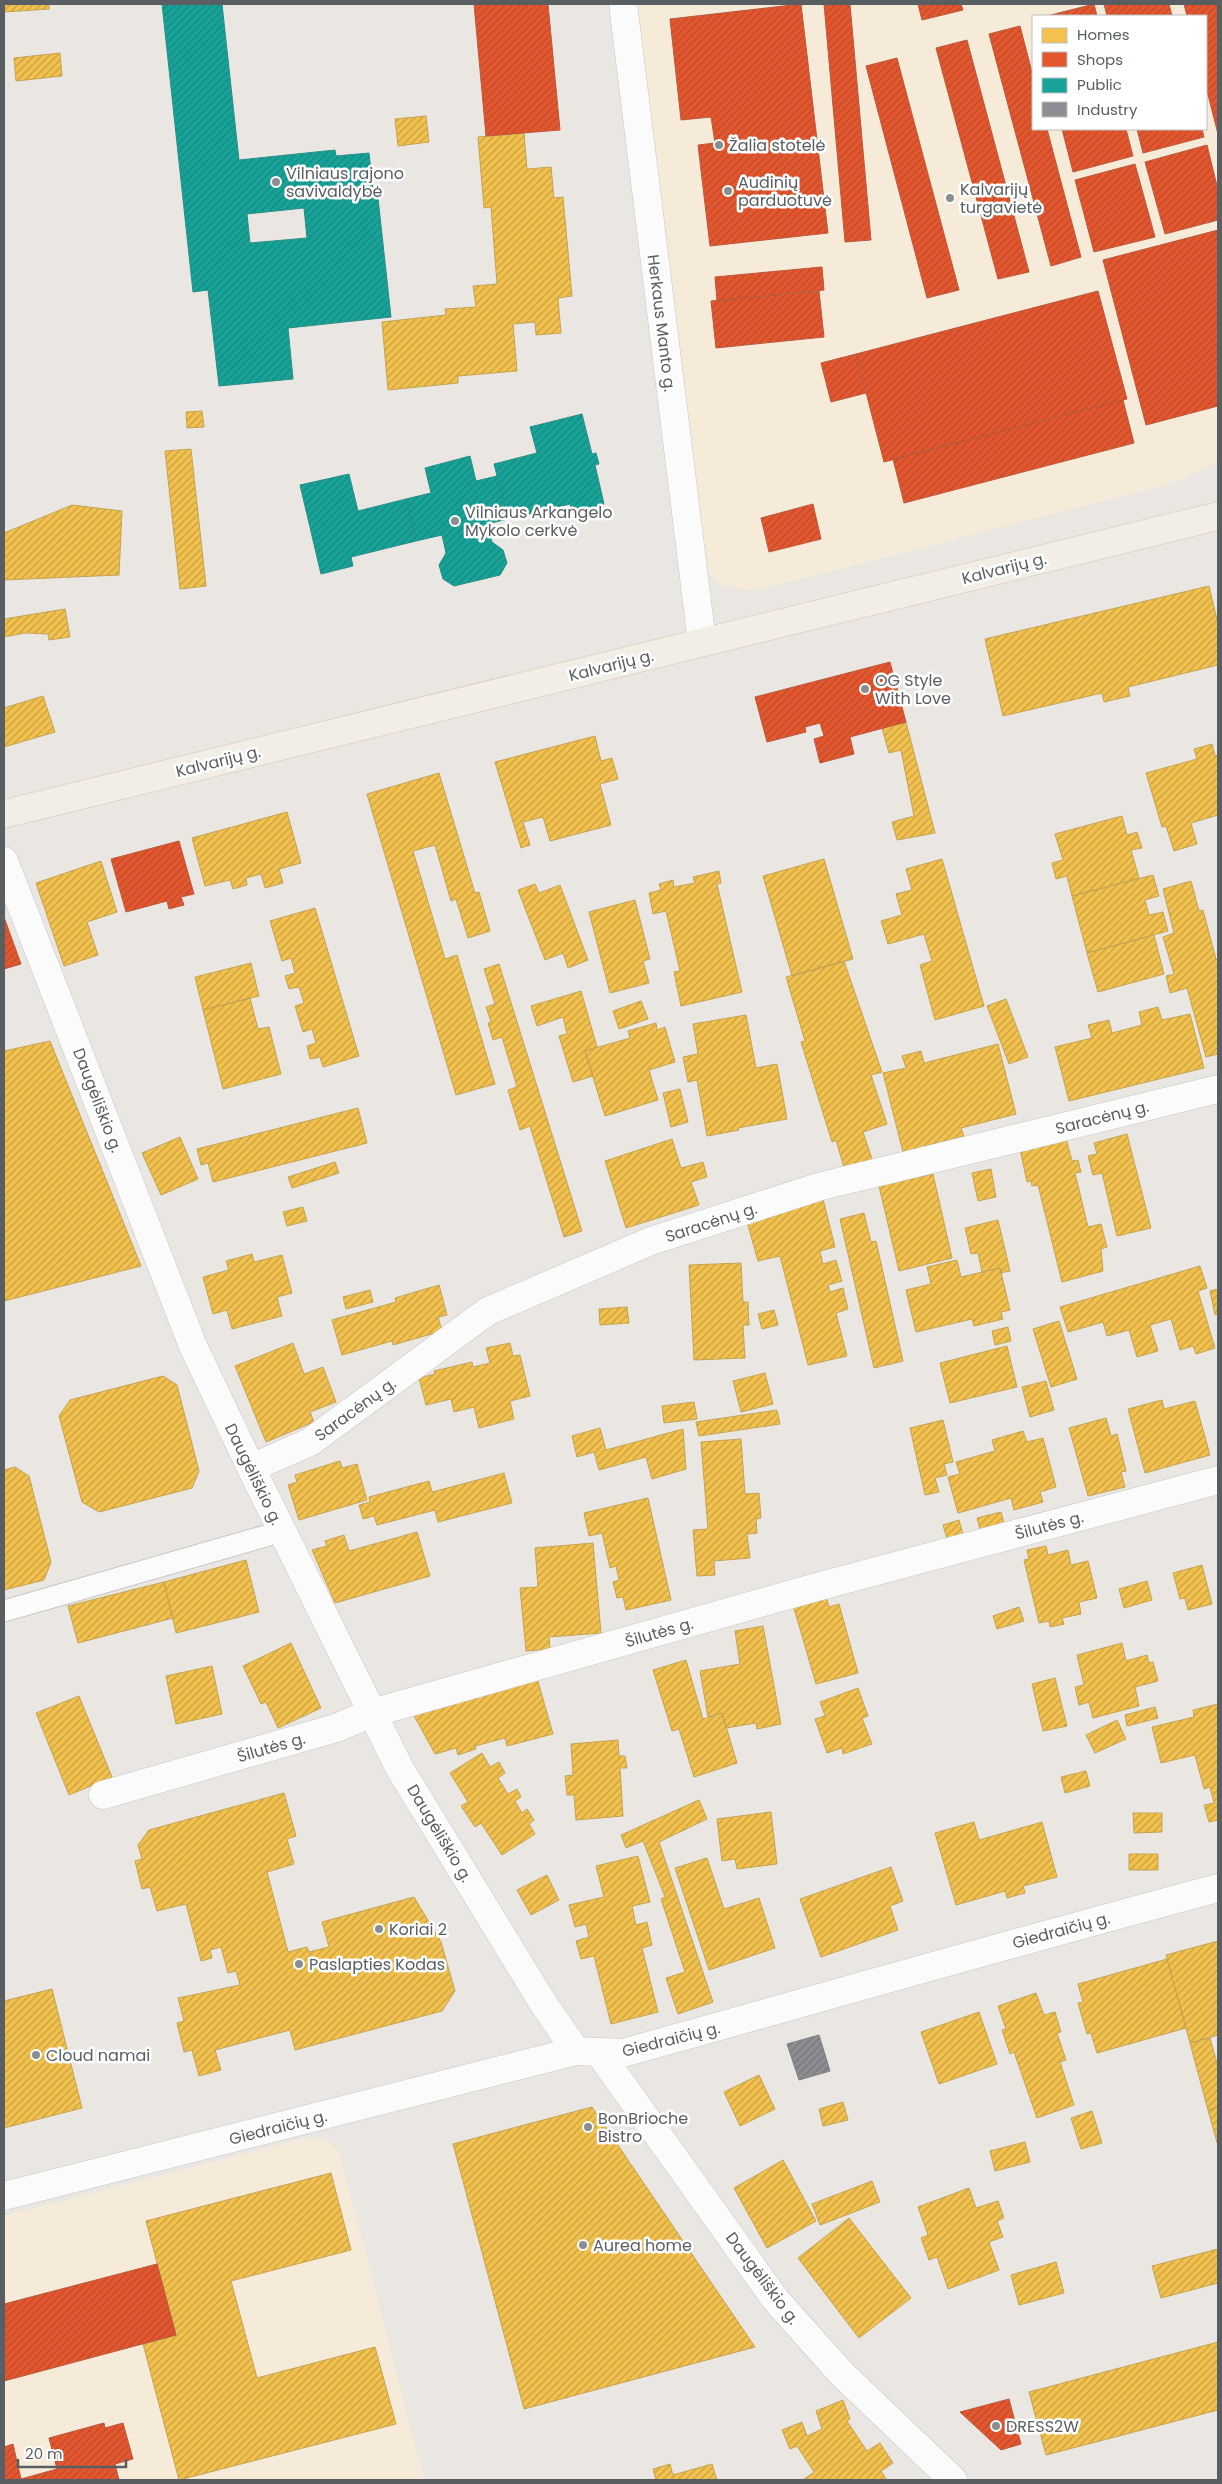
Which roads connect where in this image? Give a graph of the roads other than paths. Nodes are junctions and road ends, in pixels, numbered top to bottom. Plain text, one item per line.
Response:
1 (623, 4) edge
2 (1218, 516) edge
3 (702, 642) junction
4 (4, 814) edge
5 (4, 861) edge
6 (1218, 1089) edge
7 (251, 1468) junction
8 (1218, 1480) edge
9 (282, 1531) junction
10 (4, 1611) edge
11 (372, 1713) junction
12 (103, 1795) dead end
13 (1218, 1888) edge
14 (588, 2053) junction
15 (4, 2196) edge
16 (953, 2480) edge

1 - 3 street, Herkaus Manto g.
2 - 3 main road, Kalvarijų g.
3 - 4 main road, Kalvarijų g.
5 - 7 street, Daugėliškio g.
6 - 7 street, Saracėnų g.
7 - 9 street, Daugėliškio g.
8 - 11 street, Šilutės g.
9 - 10 lane
9 - 11 street, Daugėliškio g.
11 - 12 street, Šilutės g.
11 - 14 street, Daugėliškio g.
13 - 14 street, Giedraičių g.
14 - 15 street, Giedraičių g.
14 - 16 street, Daugėliškio g.

